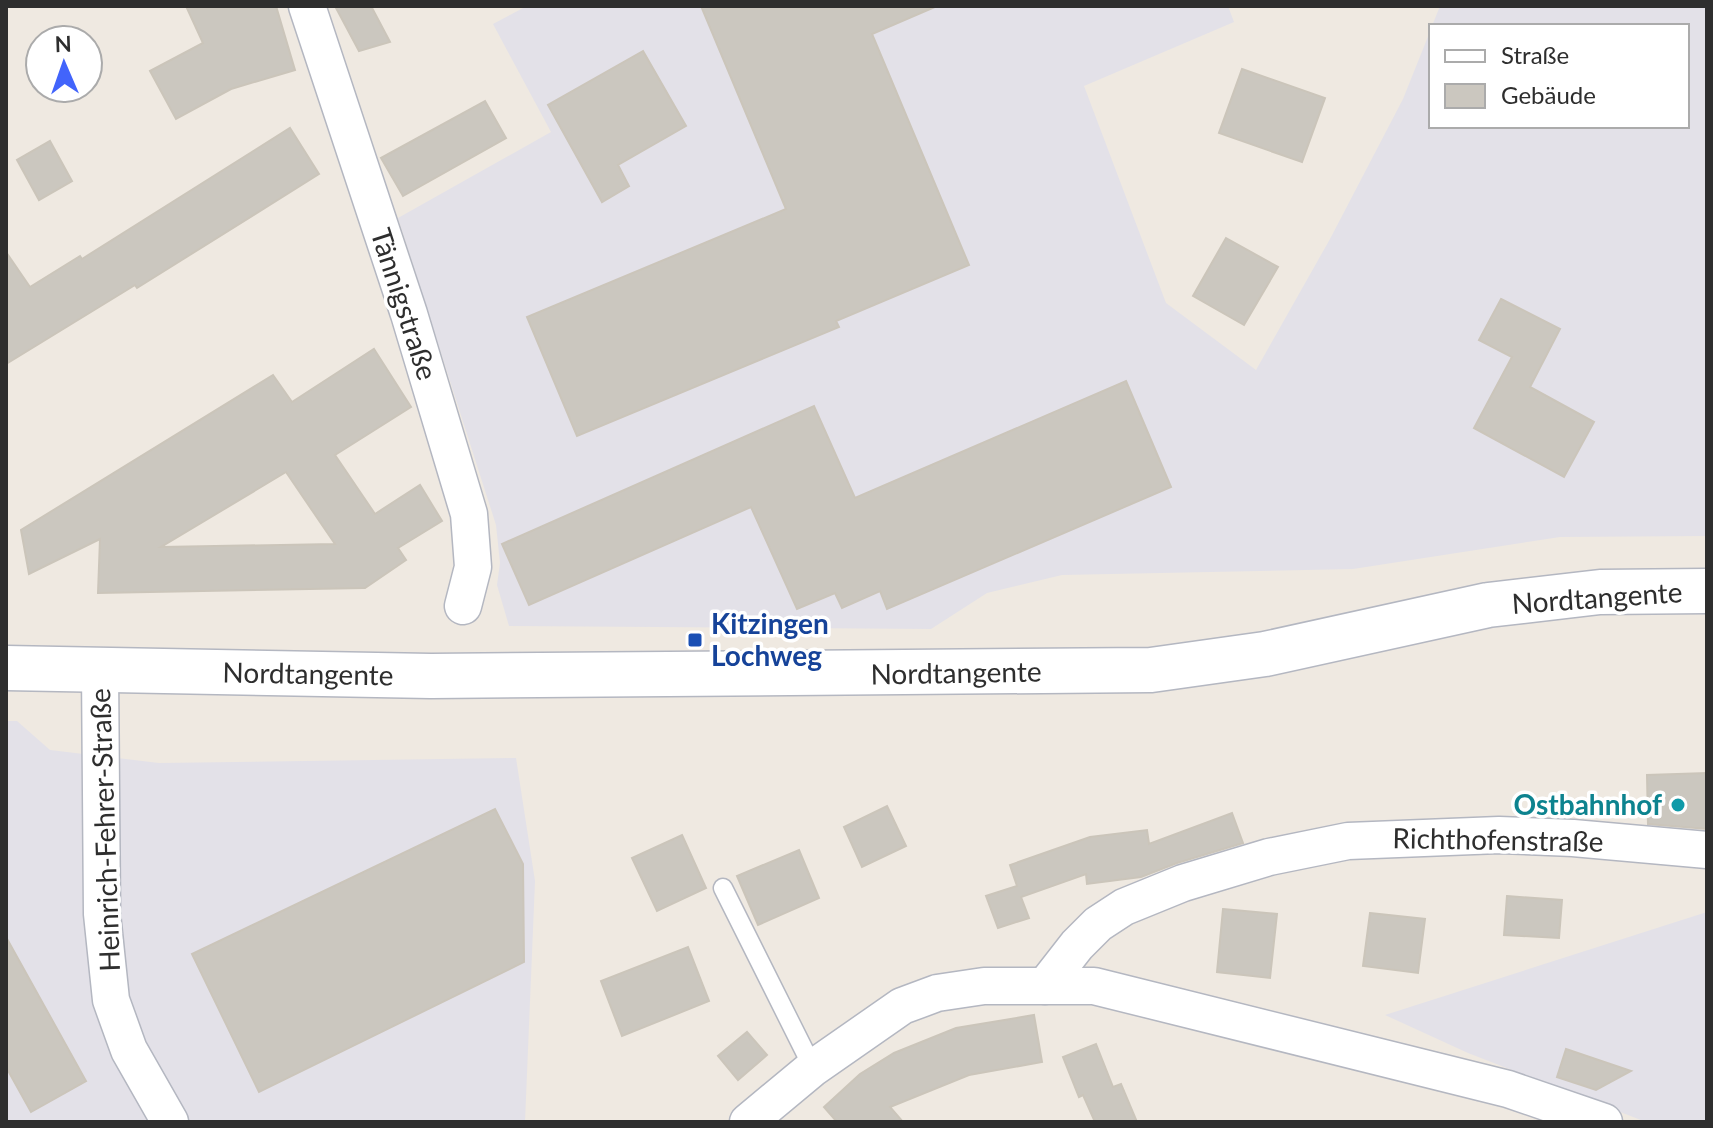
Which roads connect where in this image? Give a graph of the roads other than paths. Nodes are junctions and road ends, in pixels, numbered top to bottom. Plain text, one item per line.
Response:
1 (307, 6) edge
2 (1707, 591) edge
3 (463, 606) dead end
4 (6, 668) edge
5 (100, 669) junction
6 (1707, 850) edge
7 (723, 888) dead end
8 (1045, 986) junction
9 (813, 1068) junction
10 (170, 1122) edge
11 (748, 1122) edge
12 (1604, 1122) edge

1 - 3 street, Tännigstraße
2 - 5 main road, Nordtangente
4 - 5 main road, Nordtangente
5 - 10 street, Heinrich-Fehrer-Straße
6 - 8 street, Richthofenstraße
7 - 9 lane
8 - 9 street
8 - 12 street
9 - 11 street

